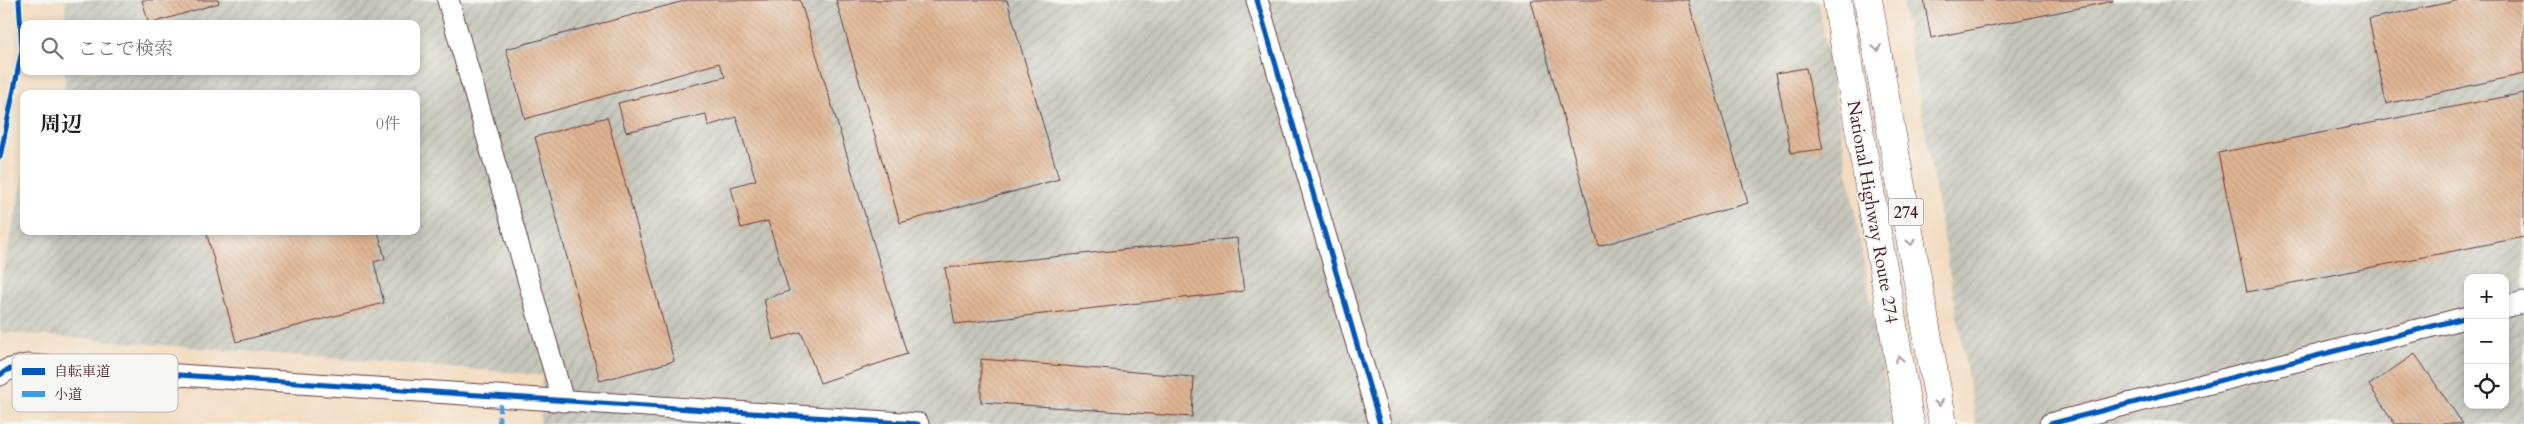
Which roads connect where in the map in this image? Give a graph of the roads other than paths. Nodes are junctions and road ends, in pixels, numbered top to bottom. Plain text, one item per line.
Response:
1 (448, 0) edge
2 (1257, 0) edge
3 (1837, 0) edge
4 (1868, 0) edge
5 (2524, 302) edge
6 (2509, 306) edge
7 (2464, 318) edge
8 (12, 369) edge
9 (0, 375) edge
10 (178, 375) edge
11 (563, 400) junction
12 (918, 424) edge
13 (1380, 424) edge
14 (1910, 424) edge
15 (1943, 424) edge
16 (2050, 424) edge

1 - 11 street
2 - 13 street
14 -> 3 highway, National Highway Route 274 / 274
4 -> 15 highway, National Highway Route 274 / 274
5 - 6 street
7 - 16 street
8 - 9 street
10 - 11 street
11 - 12 street

